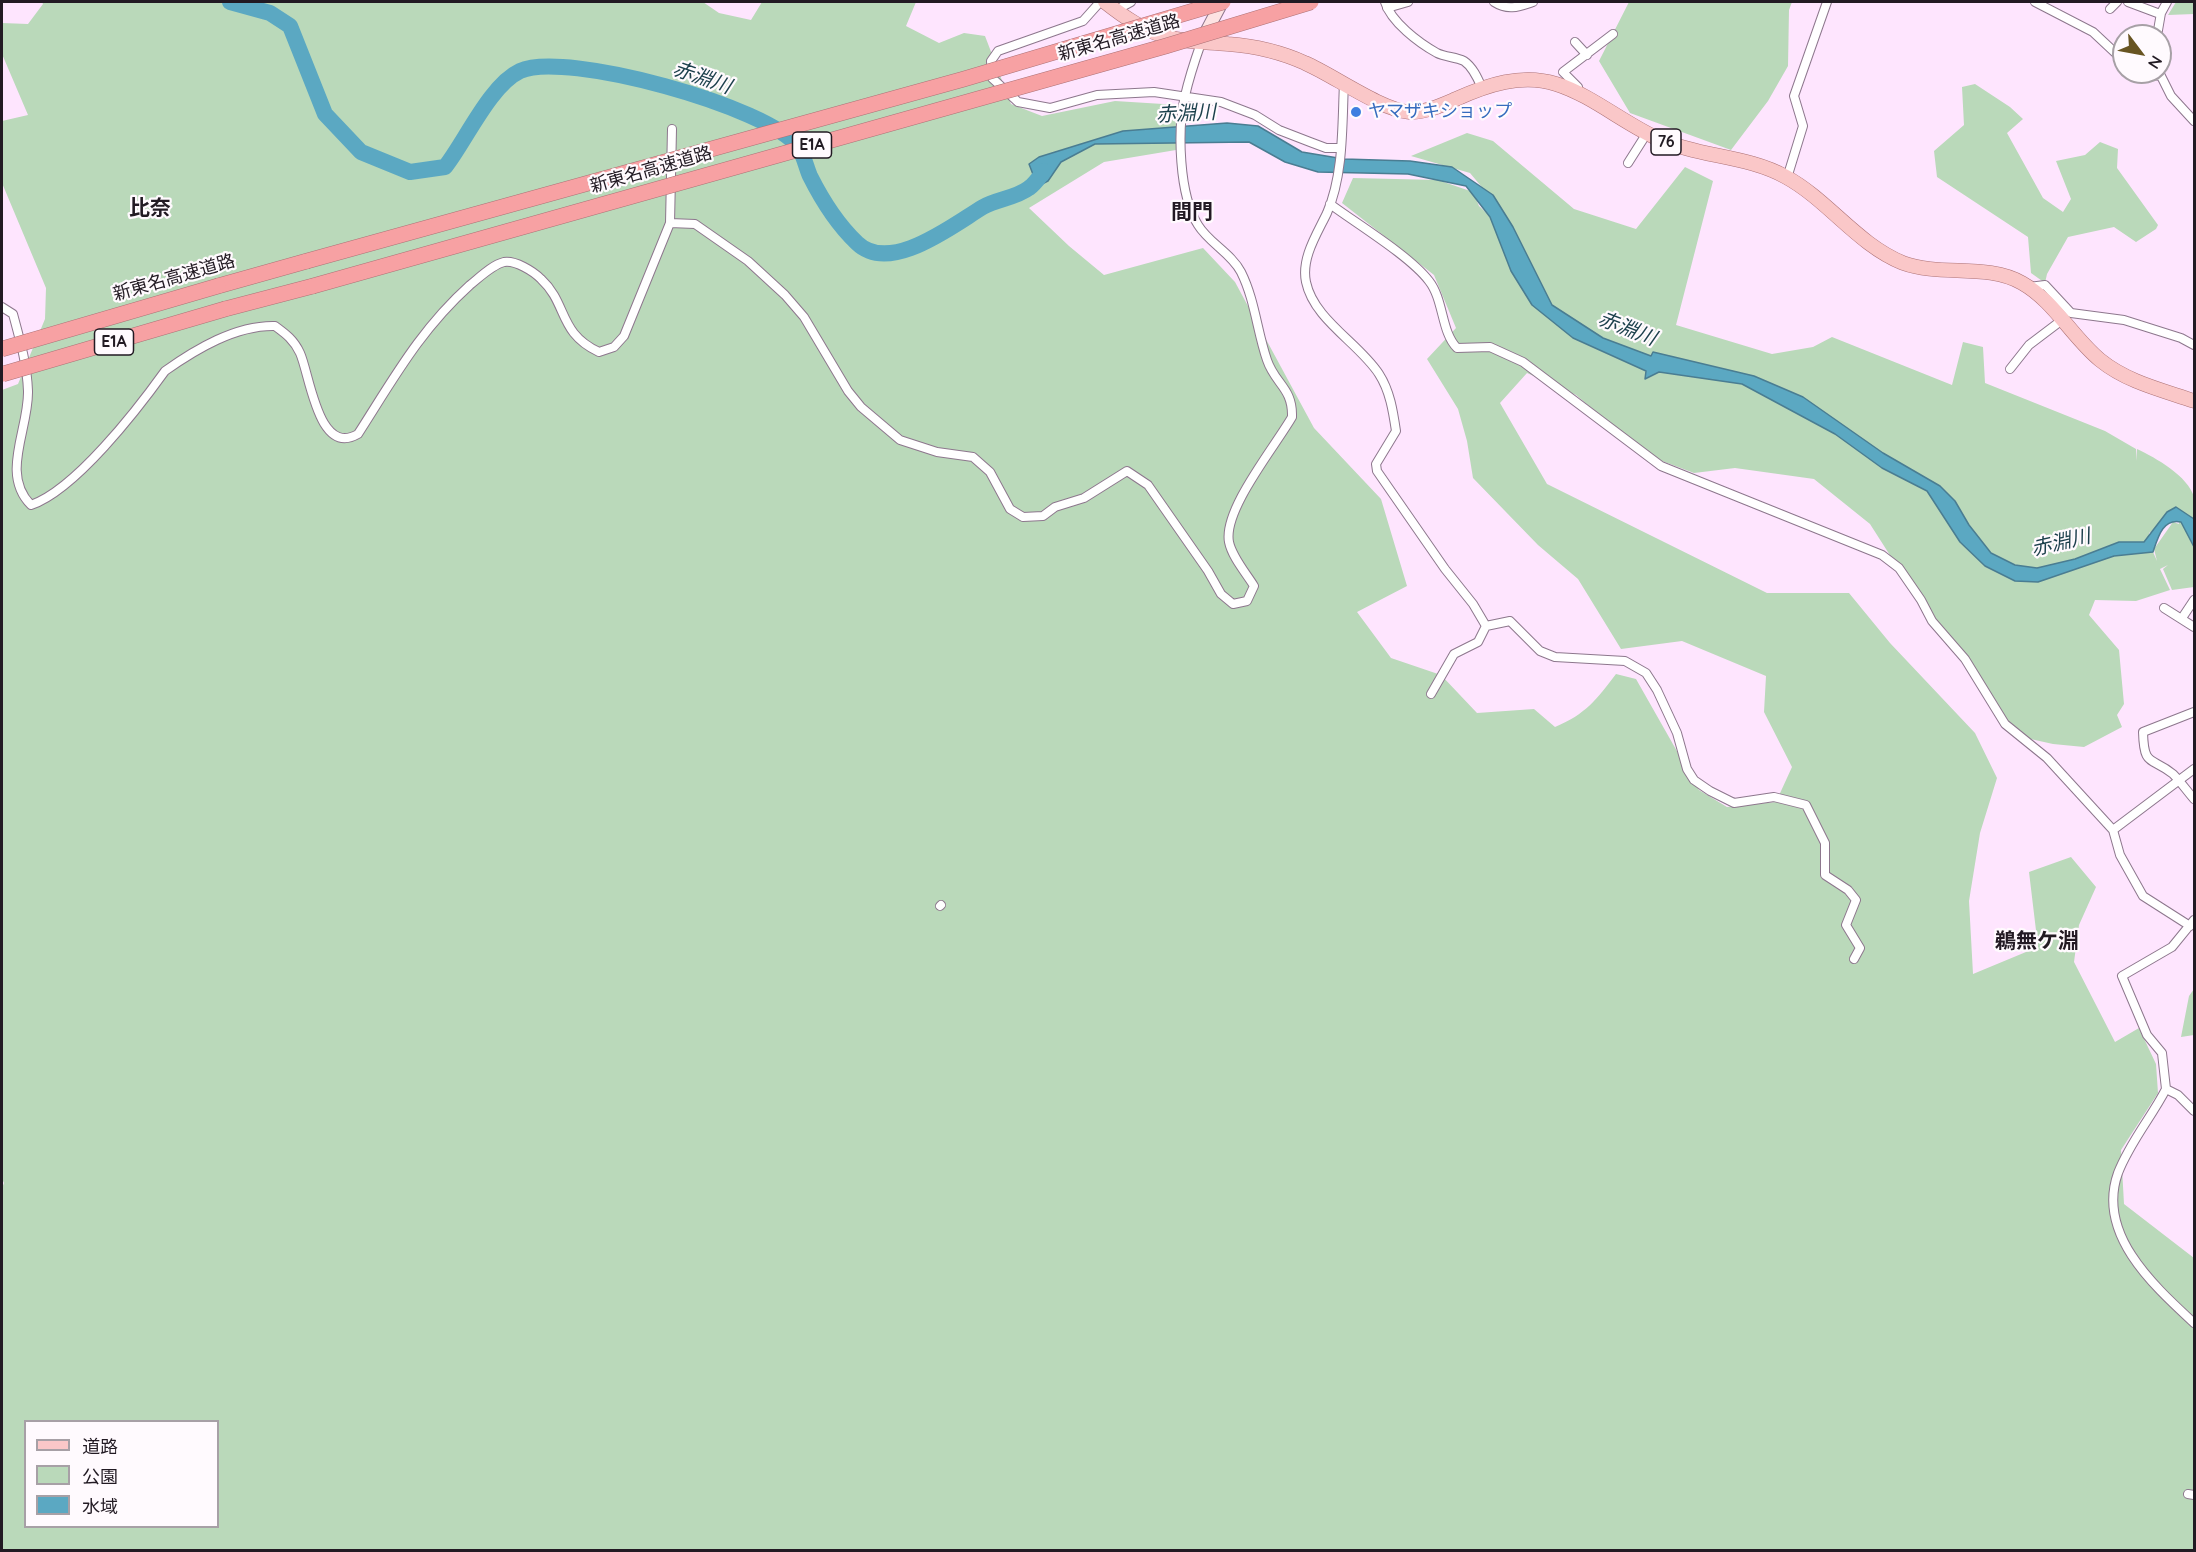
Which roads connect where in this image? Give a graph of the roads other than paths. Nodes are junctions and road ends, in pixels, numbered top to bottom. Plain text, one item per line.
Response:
1 (1100, 2) edge
2 (1131, 2) edge
3 (1222, 2) edge
4 (1311, 2) edge
5 (1408, 2) edge
6 (1494, 2) edge
7 (1533, 2) edge
8 (1827, 2) edge
9 (2035, 2) edge
10 (2117, 2) edge
11 (2128, 2) edge
12 (2167, 2) edge
13 (1386, 5) edge
14 (1110, 6) edge
15 (2110, 9) dead end
16 (2160, 14) junction
17 (2159, 24) edge
18 (1613, 34) dead end
19 (1575, 42) dead end
20 (1201, 43) junction
21 (2112, 50) edge
22 (1587, 55) junction
23 (1344, 82) junction
24 (2164, 84) edge
25 (1482, 88) junction
26 (1576, 94) junction
27 (1184, 97) junction
28 (2194, 121) edge
29 (672, 129) dead end
30 (1647, 133) junction
31 (1340, 151) junction
32 (1628, 163) dead end
33 (1787, 178) junction
34 (1330, 204) junction
35 (670, 223) junction
36 (2028, 287) junction
37 (2, 307) edge
38 (2062, 320) junction
39 (2194, 345) edge
40 (2, 349) edge
41 (2010, 369) dead end
42 (2, 374) edge
43 (2194, 401) edge
44 (2194, 600) edge
45 (2164, 608) dead end
46 (2182, 618) junction
47 (1486, 626) junction
48 (2194, 627) edge
49 (1431, 693) dead end
50 (2194, 712) edge
51 (2194, 769) edge
52 (2178, 781) junction
53 (2194, 799) edge
54 (2113, 831) junction
55 (2192, 923) edge
56 (1854, 959) dead end
57 (2166, 1089) junction
58 (2194, 1111) edge
59 (2194, 1323) edge

1 - 27 street
2 - 14 street
3 - 20 street
3 - 40 highway, 新東名高速道路 / E1A, bridge
4 - 42 highway, 新東名高速道路 / E1A, bridge
5 - 13 street
6 - 7 street
8 - 33 street
9 - 21 street
10 - 15 street
11 - 16 street
12 - 16 street
13 - 25 street
14 - 20 main road, 76
16 - 17 street
18 - 22 street
19 - 22 street
20 - 23 main road, 76
20 - 27 street
22 - 26 street
23 - 25 main road, 76
23 - 31 street
24 - 28 street
25 - 26 main road, 76
26 - 30 main road, 76
27 - 31 street
27 - 35 street
29 - 35 street
30 - 32 street
30 - 33 main road, 76
31 - 34 street
33 - 36 main road, 76
34 - 47 street
34 - 54 street
35 - 37 street
36 - 38 main road, 76
36 - 39 street
38 - 41 street
38 - 43 main road, 76
44 - 46 street
45 - 46 street
46 - 48 street
47 - 49 street
47 - 56 street
50 - 52 street
51 - 52 street
52 - 53 street
52 - 54 street
54 - 55 street
55 - 57 street
57 - 58 street
57 - 59 street

